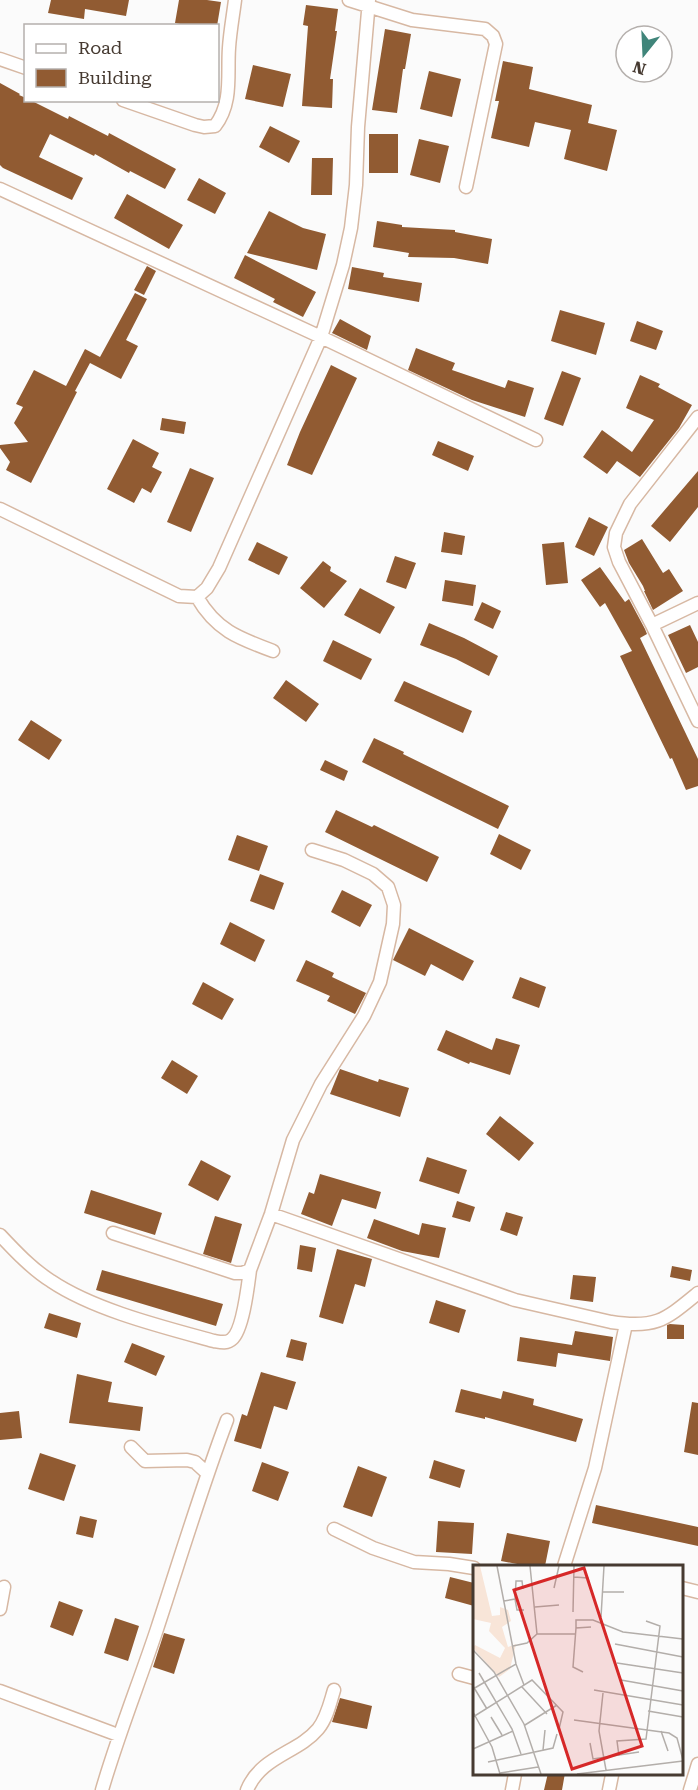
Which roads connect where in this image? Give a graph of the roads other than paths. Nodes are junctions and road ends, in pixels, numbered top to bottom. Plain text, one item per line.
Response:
1 (235, 0) edge
2 (350, 0) edge
3 (369, 3) edge
4 (0, 59) edge
5 (24, 67) edge
6 (129, 102) edge
7 (466, 187) dead end
8 (0, 189) edge
9 (321, 337) junction
10 (698, 417) edge
11 (536, 440) dead end
12 (0, 509) edge
13 (197, 597) junction
14 (698, 603) edge
15 (652, 625) junction
16 (273, 651) dead end
17 (698, 721) edge
18 (312, 850) dead end
19 (271, 1214) junction
20 (113, 1233) dead end
21 (0, 1235) edge
22 (250, 1270) junction
23 (698, 1293) edge
24 (626, 1324) junction
25 (226, 1420) dead end
26 (131, 1448) dead end
27 (207, 1473) junction
28 (334, 1529) dead end
29 (564, 1565) edge
30 (473, 1568) edge
31 (4, 1587) dead end
32 (683, 1588) edge
33 (698, 1592) edge
34 (0, 1609) edge
35 (459, 1674) dead end
36 (473, 1678) edge
37 (334, 1690) dead end
38 (0, 1691) edge
39 (118, 1735) junction
40 (698, 1764) edge
41 (515, 1775) edge
42 (612, 1775) dead end
43 (102, 1790) edge
44 (247, 1790) edge
45 (512, 1790) edge
46 (609, 1790) edge
47 (690, 1790) edge

1 - 6 street
2 - 3 street
3 - 7 street
3 - 9 street
4 - 5 street
8 - 9 street
9 - 11 street
9 - 13 street
10 - 15 street
12 - 13 street
13 - 16 street
14 - 15 street
15 - 17 street
18 - 19 street
19 - 22 street
19 - 24 street
20 - 22 street
21 - 22 street
23 - 24 street
24 - 29 street
25 - 27 street
26 - 27 street
27 - 39 street
28 - 30 street
31 - 34 street
32 - 33 street
35 - 36 street
37 - 44 street
38 - 39 street
39 - 43 street
40 - 47 street
41 - 45 street
42 - 46 street

